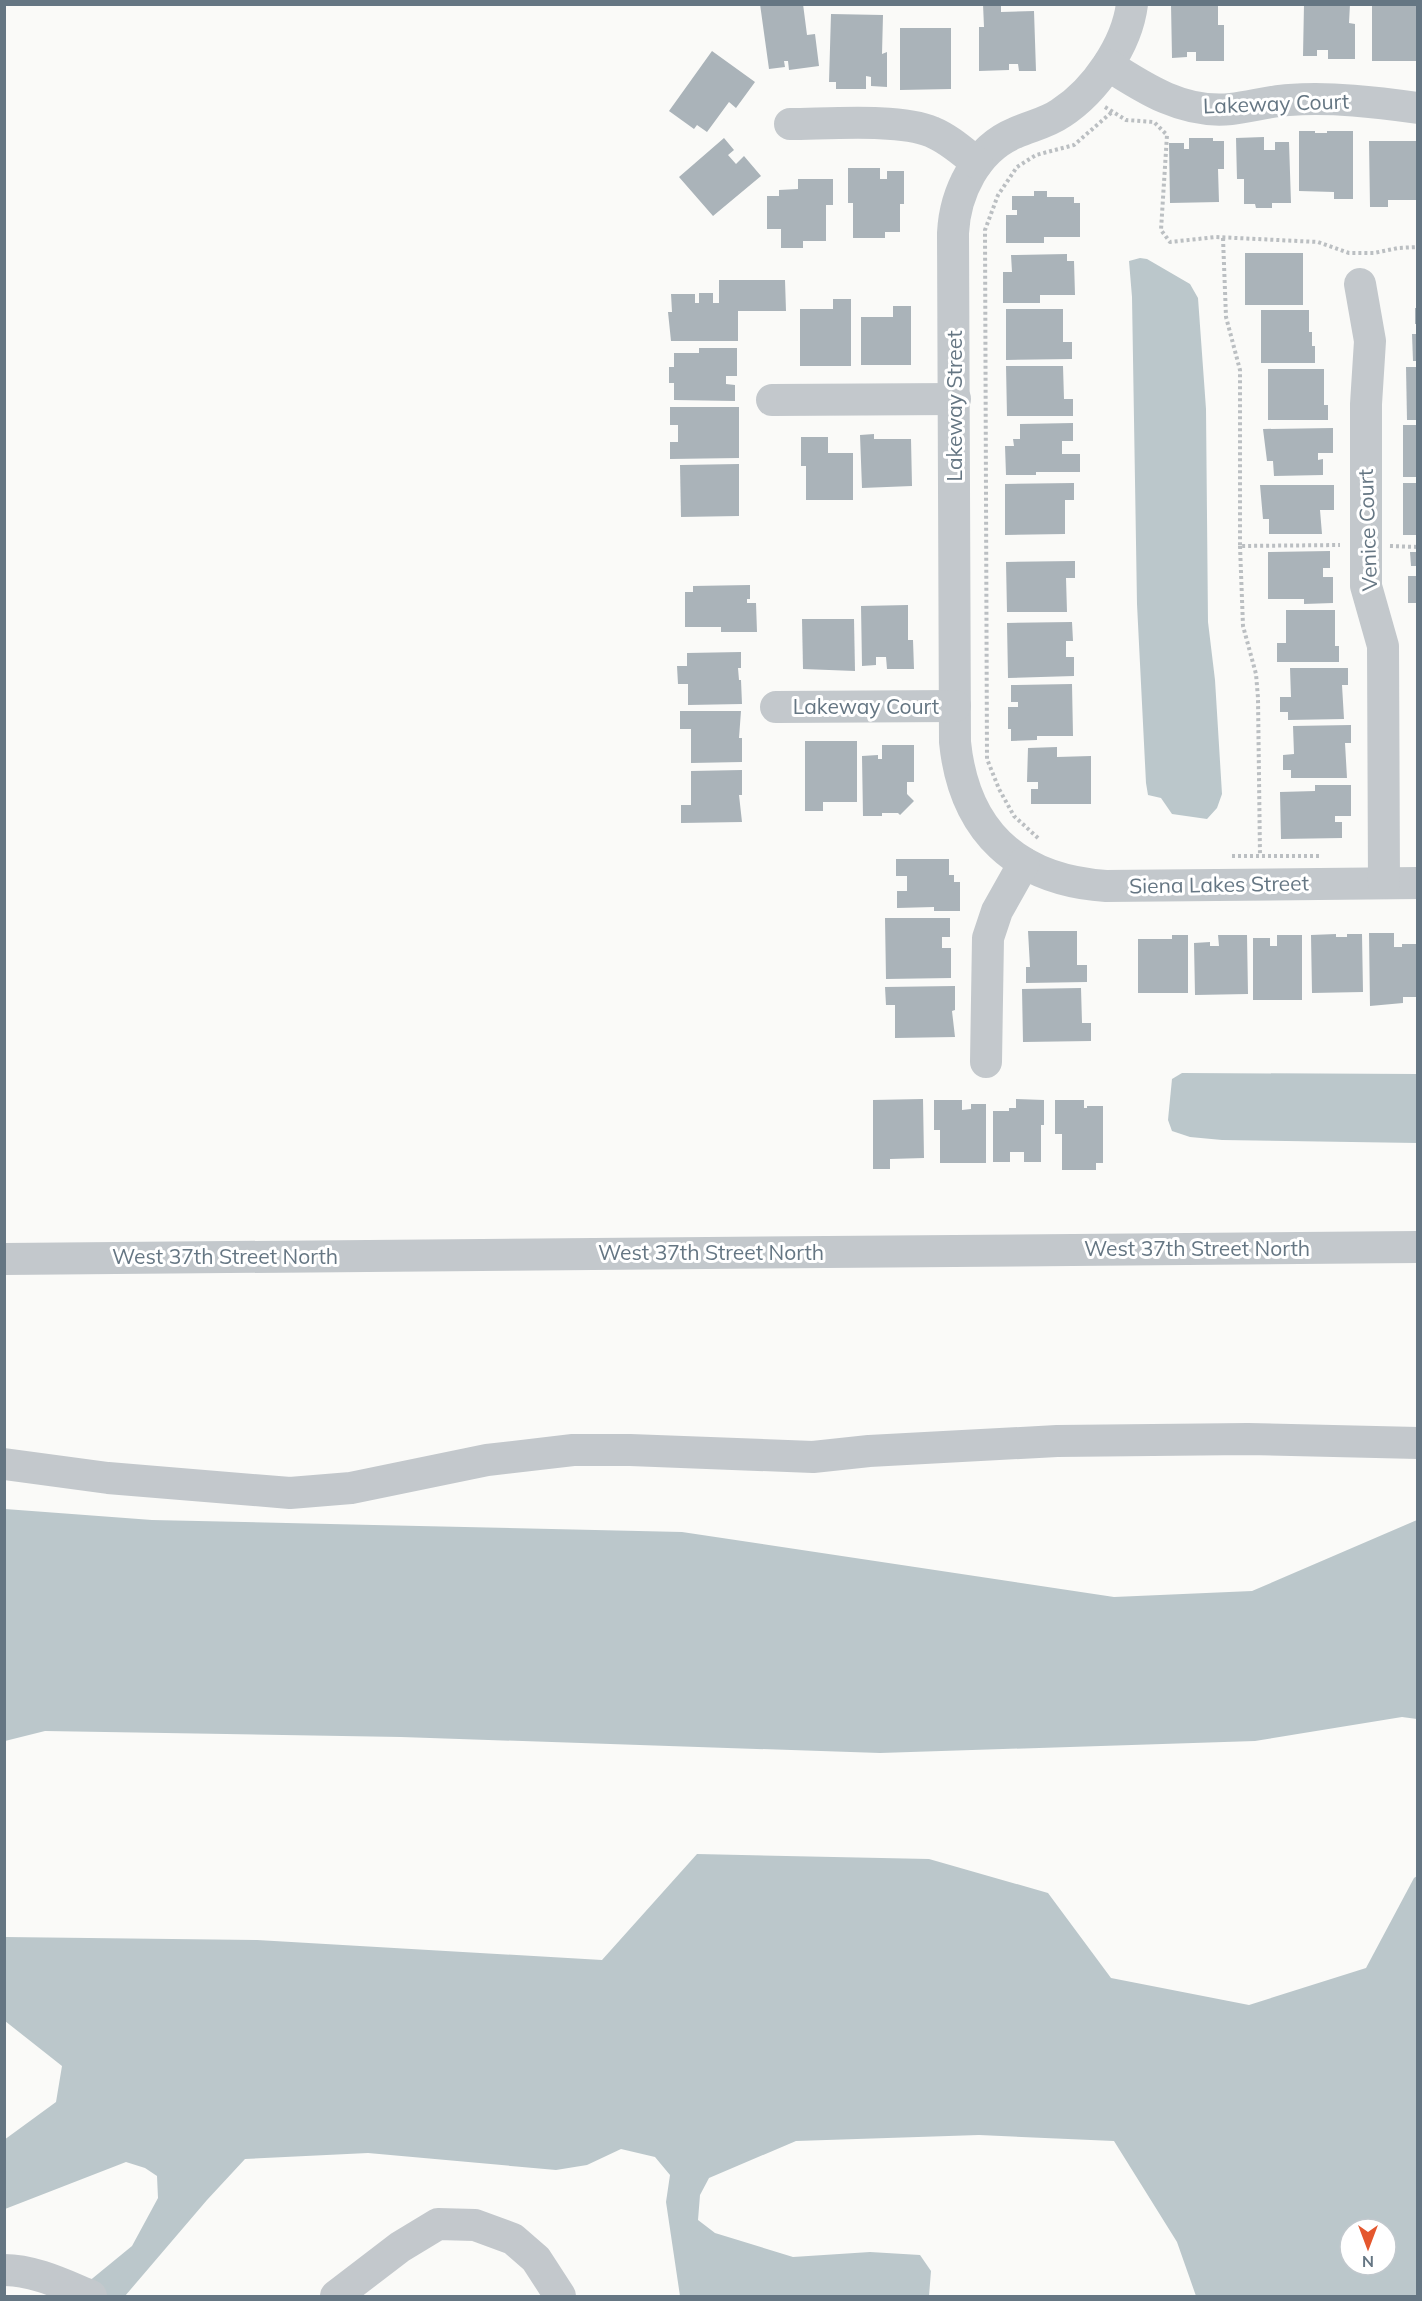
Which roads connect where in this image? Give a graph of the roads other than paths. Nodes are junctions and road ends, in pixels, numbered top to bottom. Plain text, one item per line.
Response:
1 (1132, 4) edge
2 (1108, 65) junction
3 (1418, 108) edge
4 (790, 124) dead end
5 (977, 163) junction
6 (1360, 284) dead end
7 (955, 399) junction
8 (772, 400) dead end
9 (955, 706) junction
10 (776, 707) dead end
11 (1033, 853) junction
12 (1384, 883) junction
13 (1418, 883) edge
14 (986, 1062) dead end
15 (1418, 1247) edge
16 (4, 1259) edge
17 (1418, 1443) edge
18 (4, 1464) edge
19 (4, 2270) edge
20 (91, 2296) edge
21 (336, 2296) edge
22 (560, 2296) edge

1 - 2 street, Lakeway Street
2 - 3 street, Lakeway Court
2 - 5 street, Lakeway Street
4 - 5 street
5 - 7 street, Lakeway Street
6 - 12 street, Venice Court
7 - 8 street
7 - 9 street, Lakeway Street
9 - 10 street, Lakeway Court
9 - 11 street, Lakeway Street
11 - 12 street, Siena Lakes Street
11 - 14 street
12 - 13 street, Siena Lakes Street
15 - 16 street, West 37th Street North
17 - 18 street
19 - 20 street
21 - 22 street

